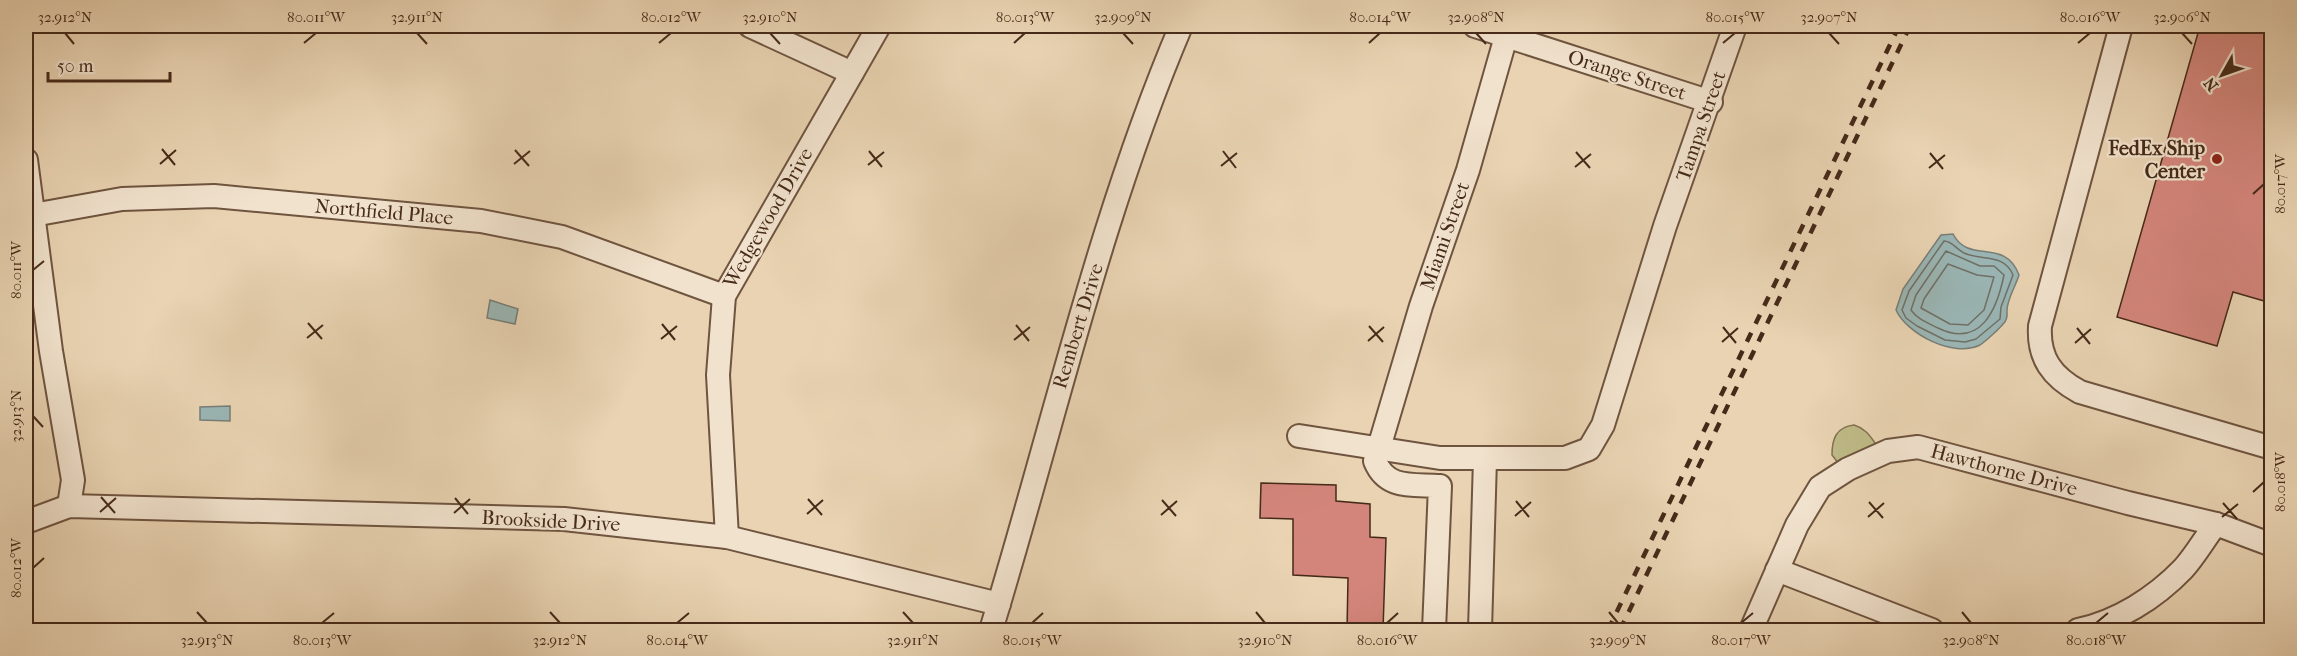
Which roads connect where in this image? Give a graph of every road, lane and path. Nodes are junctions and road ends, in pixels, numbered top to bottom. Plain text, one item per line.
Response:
1 (750, 26) edge
2 (879, 26) edge
3 (1181, 26) edge
4 (1475, 26) edge
5 (1735, 26) edge
6 (2121, 26) edge
7 (1507, 31) edge
8 (852, 73) junction
9 (1711, 102) junction
10 (26, 160) edge
11 (33, 215) junction
12 (724, 296) junction
13 (1299, 436) dead end
14 (1378, 446) junction
15 (2271, 448) edge
16 (1440, 458) junction
17 (1485, 459) junction
18 (1440, 486) junction
19 (69, 506) junction
20 (26, 522) edge
21 (2216, 524) junction
22 (727, 537) junction
23 (2271, 545) edge
24 (1777, 570) junction
25 (999, 604) junction
26 (991, 630) edge
27 (1434, 630) edge
28 (1480, 630) edge
29 (1751, 630) edge
30 (1932, 630) edge
31 (2078, 630) edge

1 - 8 street
2 - 8 street, Wedgewood Drive
3 - 25 street, Rembert Drive
4 - 7 street, Orange Street
5 - 9 street, Tampa Street
6 - 15 street
7 - 9 street, Orange Street
7 - 14 street, Miami Street
8 - 12 street, Wedgewood Drive
9 - 17 street, Tampa Street
10 - 11 street
11 - 12 street, Northfield Place
11 - 19 street
12 - 22 street, Wedgewood Drive
13 - 14 street, Tampa Street
14 - 16 street, Tampa Street
14 - 18 street
16 - 17 street, Tampa Street
16 - 18 street
17 - 28 street
18 - 27 street
19 - 20 street, Brookside Drive
19 - 22 street, Brookside Drive
21 - 23 street, Hawthorne Drive
21 - 24 street, Hawthorne Drive
21 - 31 street
22 - 25 street, Brookside Drive
24 - 29 street, Hawthorne Drive
24 - 30 street
25 - 26 street, Rembert Drive

